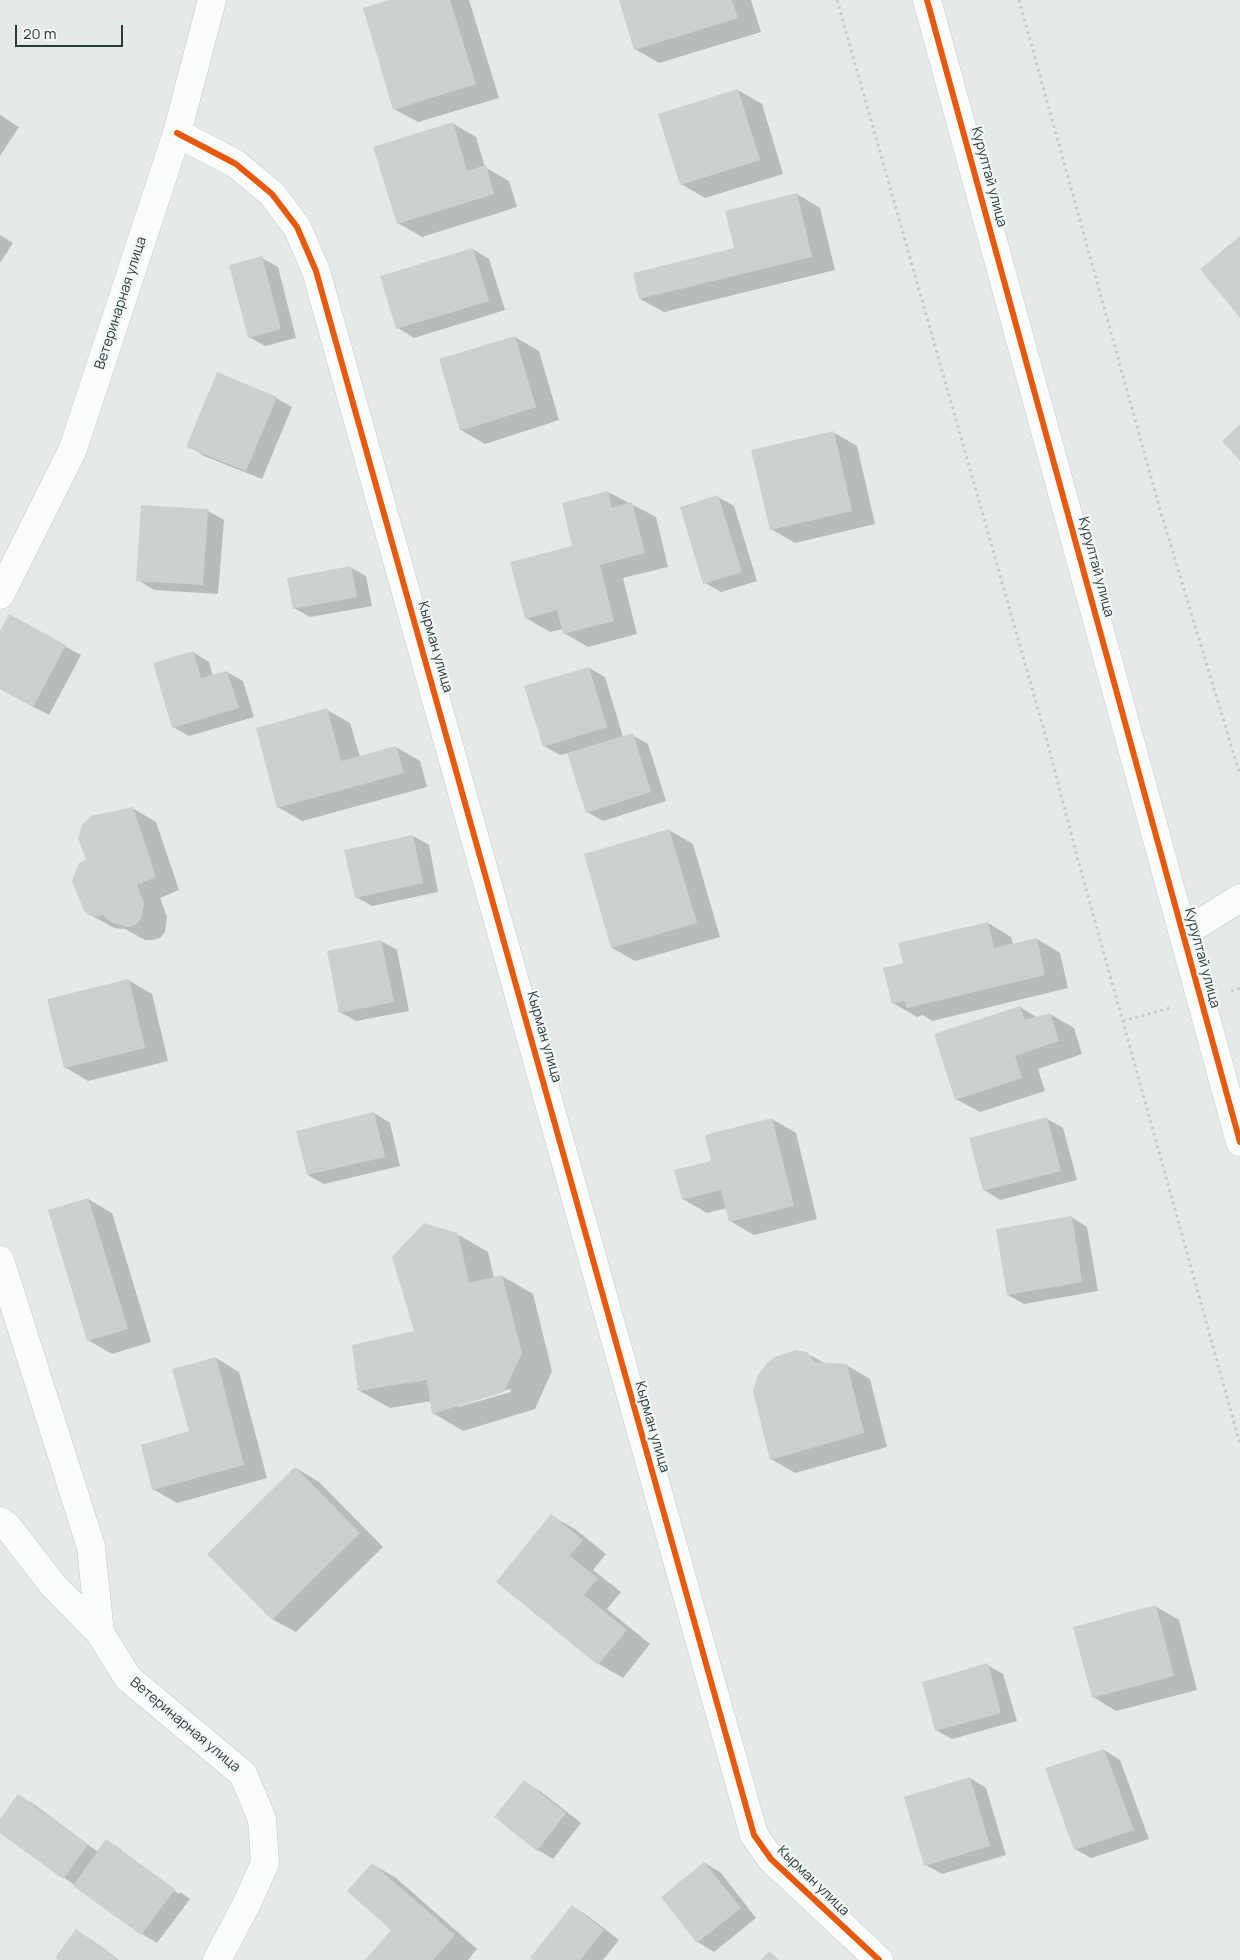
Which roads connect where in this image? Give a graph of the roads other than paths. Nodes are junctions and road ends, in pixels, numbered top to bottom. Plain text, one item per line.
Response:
1 (212, 0) edge
2 (927, 0) edge
3 (177, 134) junction
4 (0, 595) edge
5 (1240, 898) edge
6 (1183, 934) junction
7 (1240, 1142) edge
8 (0, 1260) edge
9 (0, 1521) edge
10 (100, 1633) junction
11 (217, 1960) edge
12 (879, 1960) edge

1 - 3 street, Ветеринарная улица
2 - 6 street, Курултай улица
3 - 4 street, Ветеринарная улица
3 - 12 street, Кырман улица
5 - 6 street
6 - 7 street, Курултай улица
8 - 10 street, Ветеринарная улица
9 - 10 street, Ветеринарная улица
10 - 11 street, Ветеринарная улица

